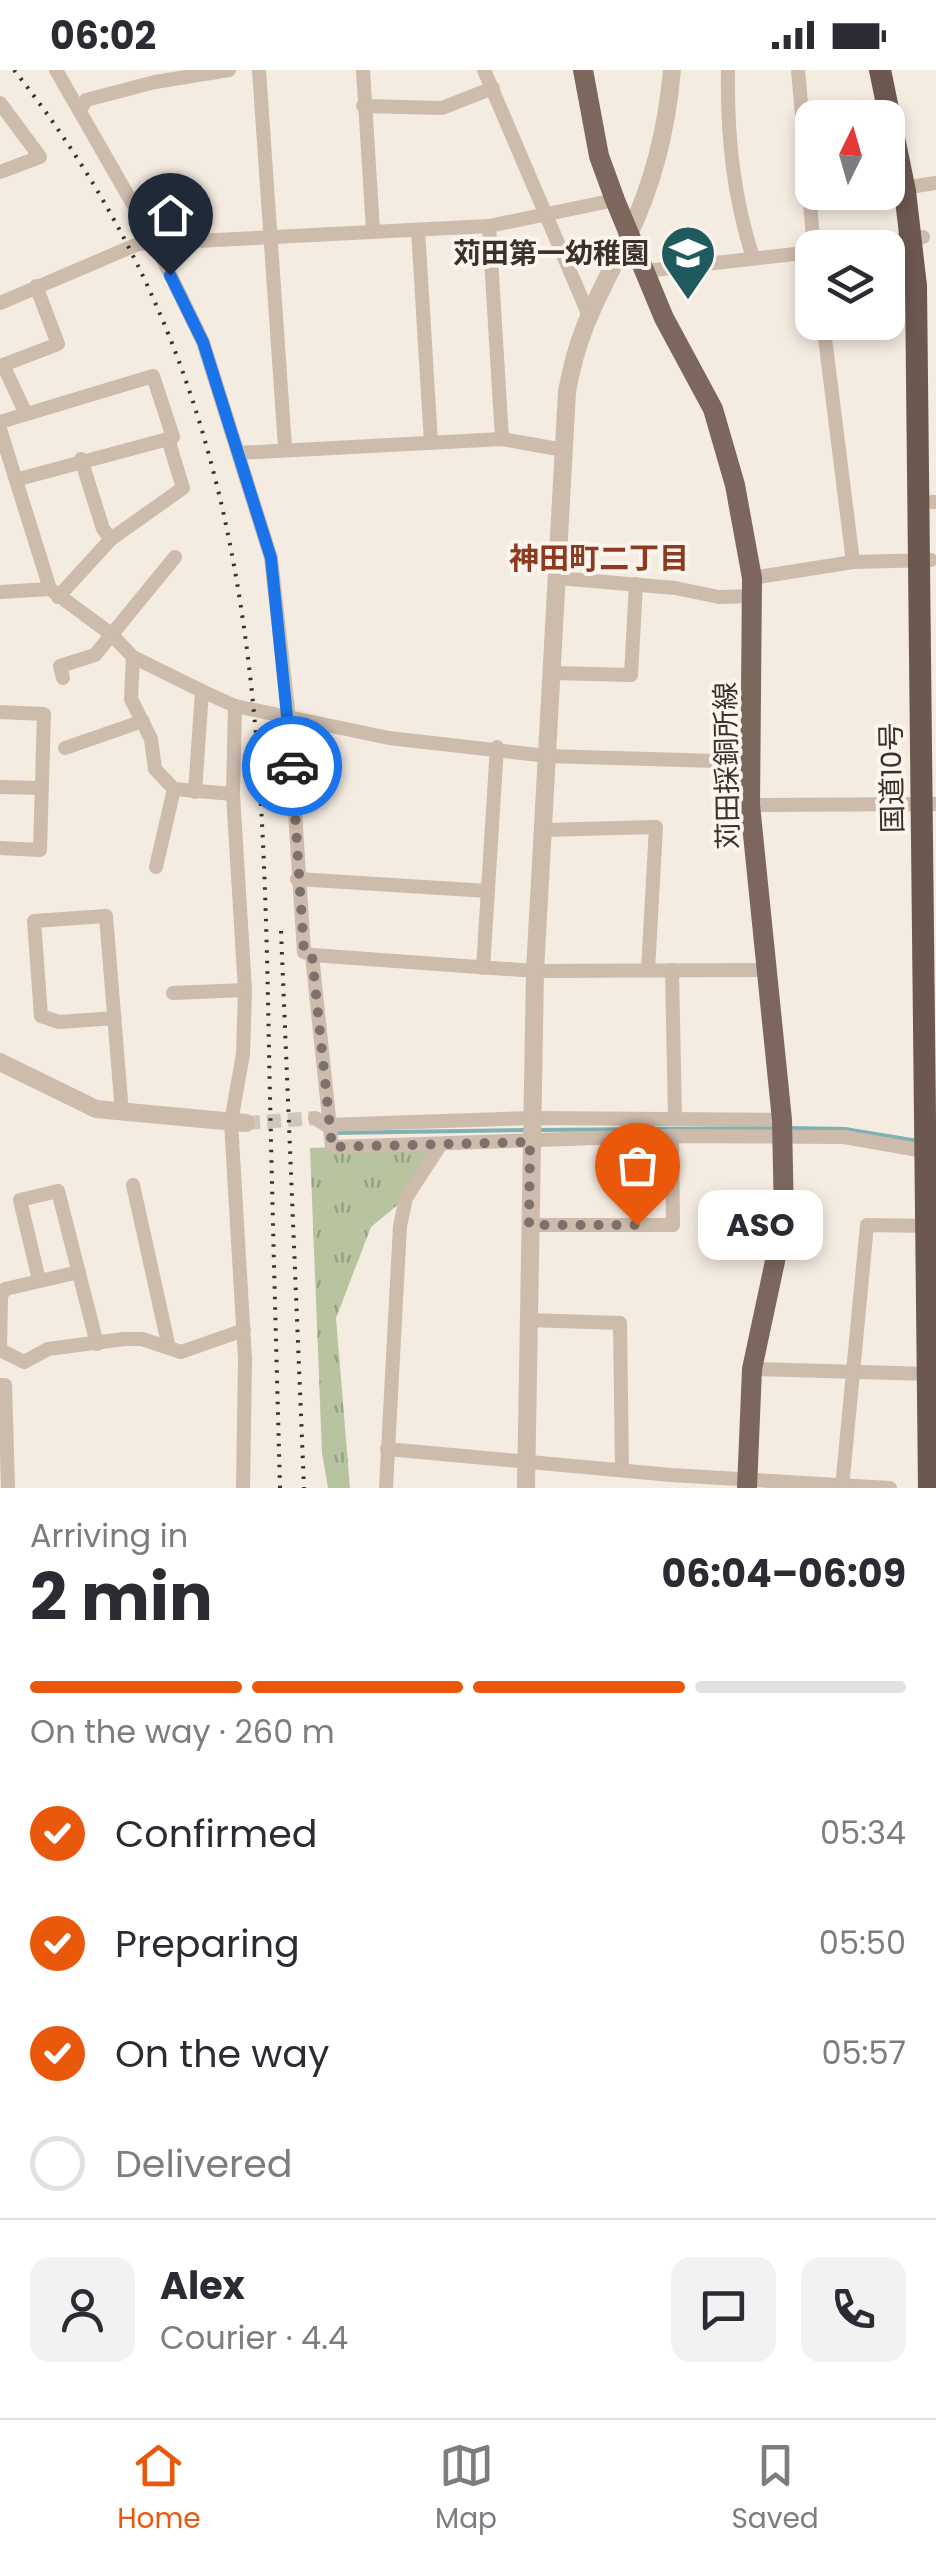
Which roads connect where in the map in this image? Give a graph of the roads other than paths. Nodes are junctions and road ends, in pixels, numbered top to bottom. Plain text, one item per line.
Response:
1 (56, 70) edge
2 (229, 70) edge
3 (259, 70) edge
4 (363, 70) edge
5 (484, 70) edge
6 (582, 70) edge
7 (672, 70) edge
8 (728, 70) edge
9 (798, 70) edge
10 (880, 70) edge
11 (892, 70) edge
12 (153, 76) edge
13 (492, 88) junction
14 (0, 103) edge
15 (363, 106) junction
16 (81, 109) junction
17 (1, 168) edge
18 (926, 184) edge
19 (616, 200) junction
20 (542, 212) junction
21 (489, 226) junction
22 (373, 230) junction
23 (418, 230) junction
24 (811, 230) edge
25 (629, 233) junction
26 (268, 235) junction
27 (918, 237) junction
28 (905, 239) edge
29 (154, 241) junction
30 (795, 252) edge
31 (753, 258) junction
32 (644, 271) junction
33 (36, 286) junction
34 (0, 303) edge
35 (588, 312) junction
36 (825, 340) edge
37 (26, 414) junction
38 (0, 425) edge
39 (168, 438) junction
40 (502, 439) junction
41 (431, 442) junction
42 (285, 447) junction
43 (564, 450) junction
44 (238, 452) junction
45 (81, 459) junction
46 (19, 478) junction
47 (933, 502) edge
48 (111, 539) junction
49 (175, 557) dead end
50 (926, 560) junction
51 (853, 562) junction
52 (558, 578) junction
53 (636, 584) junction
54 (753, 587) junction
55 (0, 592) edge
56 (54, 593) junction
57 (111, 634) junction
58 (133, 657) junction
59 (552, 673) junction
60 (63, 678) dead end
61 (202, 691) junction
62 (236, 706) junction
63 (0, 712) edge
64 (289, 718) junction
65 (143, 720) junction
66 (497, 747) junction
67 (65, 748) dead end
68 (546, 756) junction
69 (750, 762) junction
70 (0, 787) edge
71 (40, 788) junction
72 (174, 789) junction
73 (195, 792) junction
74 (234, 794) junction
75 (930, 804) edge
76 (750, 805) junction
77 (544, 830) junction
78 (0, 848) edge
79 (156, 868) dead end
80 (298, 879) junction
81 (488, 892) junction
82 (312, 956) junction
83 (483, 968) junction
84 (648, 970) junction
85 (672, 970) junction
86 (765, 970) junction
87 (535, 972) junction
88 (245, 990) junction
89 (172, 992) dead end
90 (115, 1018) junction
91 (936, 1052) edge
92 (0, 1062) edge
93 (936, 1073) edge
94 (122, 1113) junction
95 (531, 1118) junction
96 (675, 1118) junction
97 (321, 1121) junction
98 (238, 1122) junction
99 (782, 1129) junction
100 (672, 1136) junction
101 (530, 1142) junction
102 (441, 1144) junction
103 (931, 1152) edge
104 (134, 1185) dead end
105 (529, 1225) junction
106 (931, 1226) edge
107 (79, 1272) junction
108 (39, 1280) junction
109 (3, 1287) edge
110 (528, 1320) junction
111 (244, 1330) junction
112 (98, 1344) junction
113 (170, 1348) junction
114 (854, 1368) junction
115 (752, 1369) junction
116 (932, 1374) edge
117 (0, 1385) edge
118 (387, 1449) junction
119 (526, 1460) junction
120 (622, 1470) junction
121 (671, 1482) edge
122 (747, 1483) edge
123 (842, 1486) edge
124 (8, 1488) edge
125 (243, 1488) edge
126 (386, 1488) edge
127 (526, 1488) edge
128 (890, 1488) edge
129 (930, 1488) edge

1 - 16 street
2 - 12 street
3 - 26 street
4 - 15 street
5 - 13 street
6 - 19 main road, 苅田採銅所線
7 - 25 street
8 - 31 street
9 - 24 street
10 - 27 highway, 国道10号
11 - 18 highway, 国道10号
12 - 16 street
13 - 15 street
13 - 20 street
14 - 17 street
15 - 22 street
16 - 29 street
18 - 27 highway, 国道10号
19 - 20 street
19 - 25 main road, 苅田採銅所線
20 - 21 street
20 - 35 street
21 - 23 street
21 - 40 street
22 - 23 street
22 - 26 street
23 - 41 street
25 - 32 main road, 苅田採銅所線
25 - 35 street
26 - 29 street
26 - 42 street
27 - 28 street
27 - 47 highway, 国道10号
27 - 50 highway, 国道10号
29 - 33 street
29 - 44 street
30 - 31 street
31 - 32 street
32 - 54 main road, 苅田採銅所線
33 - 34 street
33 - 37 street
35 - 43 street
36 - 51 street
37 - 38 street
37 - 39 street
38 - 46 street
39 - 45 street
39 - 48 street
40 - 41 street
40 - 43 street
41 - 42 street
42 - 44 street
43 - 52 street
44 - 64 street
45 - 46 street
45 - 48 street
46 - 56 street
47 - 50 highway, 国道10号
48 - 56 street
49 - 57 street
50 - 51 street
50 - 75 highway, 国道10号
51 - 54 street
52 - 53 street
52 - 59 street
53 - 54 street
53 - 59 street
54 - 69 main road, 苅田採銅所線
55 - 56 street
56 - 57 street
57 - 58 street
57 - 60 street
58 - 61 street
58 - 65 street
59 - 68 street
61 - 62 street
61 - 73 street
62 - 64 street
62 - 74 street
63 - 71 street
64 - 66 street
64 - 80 street
65 - 67 street
65 - 72 street
66 - 68 street
66 - 81 street
68 - 69 street
68 - 77 street
69 - 76 main road, 苅田採銅所線
70 - 71 street
71 - 78 street
72 - 73 street
72 - 79 street
73 - 74 street
74 - 88 street
75 - 76 street
75 - 91 highway, 国道10号
75 - 103 highway, 国道10号
76 - 86 main road, 苅田採銅所線
77 - 84 street
77 - 87 street
80 - 81 street
80 - 82 street
81 - 83 street
82 - 83 street
82 - 97 street
83 - 87 street
84 - 85 street
84 - 87 street
85 - 86 street
85 - 96 street
86 - 99 main road, 苅田採銅所線
87 - 95 street
88 - 89 street
88 - 98 street
90 - 90 street
90 - 94 street
91 - 93 highway, 国道10号
92 - 94 street
94 - 98 street
95 - 96 street
95 - 97 street
95 - 101 street
96 - 99 street
97 - 102 street
98 - 111 street
99 - 100 street
99 - 103 street
99 - 115 main road, 苅田採銅所線
100 - 101 street
100 - 105 street
101 - 102 street
101 - 105 street
102 - 118 street
103 - 106 highway, 国道10号
104 - 113 street
105 - 110 street
106 - 114 street
106 - 116 highway, 国道10号
107 - 108 street
107 - 108 street
107 - 112 street
108 - 109 street
109 - 112 street
110 - 119 street
110 - 120 street
111 - 113 street
111 - 125 street
112 - 113 street
114 - 115 street
114 - 116 street
114 - 123 street
115 - 122 main road, 苅田採銅所線
116 - 129 highway, 国道10号
117 - 124 street
118 - 119 street
118 - 126 street
119 - 120 street
119 - 127 street
120 - 121 street
121 - 122 street
122 - 123 street
123 - 128 street

